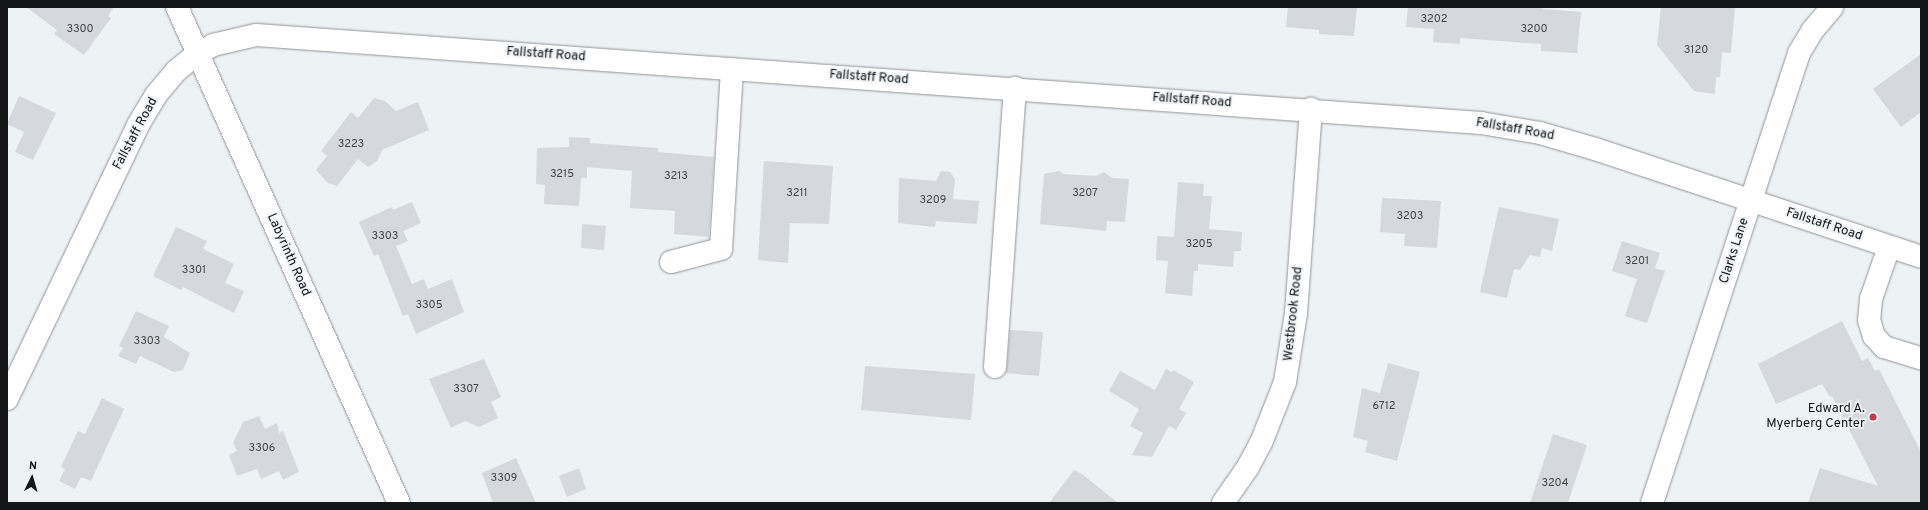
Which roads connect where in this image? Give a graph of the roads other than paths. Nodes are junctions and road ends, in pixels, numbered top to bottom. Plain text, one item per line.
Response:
1 (177, 7) edge
2 (1832, 7) edge
3 (197, 54) junction
4 (732, 69) junction
5 (1015, 88) junction
6 (1312, 109) junction
7 (1751, 202) junction
8 (1889, 247) junction
9 (1921, 257) edge
10 (671, 262) dead end
11 (1921, 358) edge
12 (995, 367) dead end
13 (7, 399) edge
14 (399, 503) edge
15 (1223, 503) edge
16 (1652, 503) edge

1 - 3 street, Labyrinth Road
2 - 7 street, Clarks Lane
3 - 4 street, Fallstaff Road
3 - 13 street, Fallstaff Road
3 - 14 street, Labyrinth Road
4 - 5 street, Fallstaff Road
4 - 10 street
5 - 6 street, Fallstaff Road
5 - 12 street
6 - 7 street, Fallstaff Road
6 - 15 street, Westbrook Road
7 - 8 street, Fallstaff Road
7 - 16 street, Clarks Lane
8 - 9 street, Fallstaff Road
8 - 11 street

